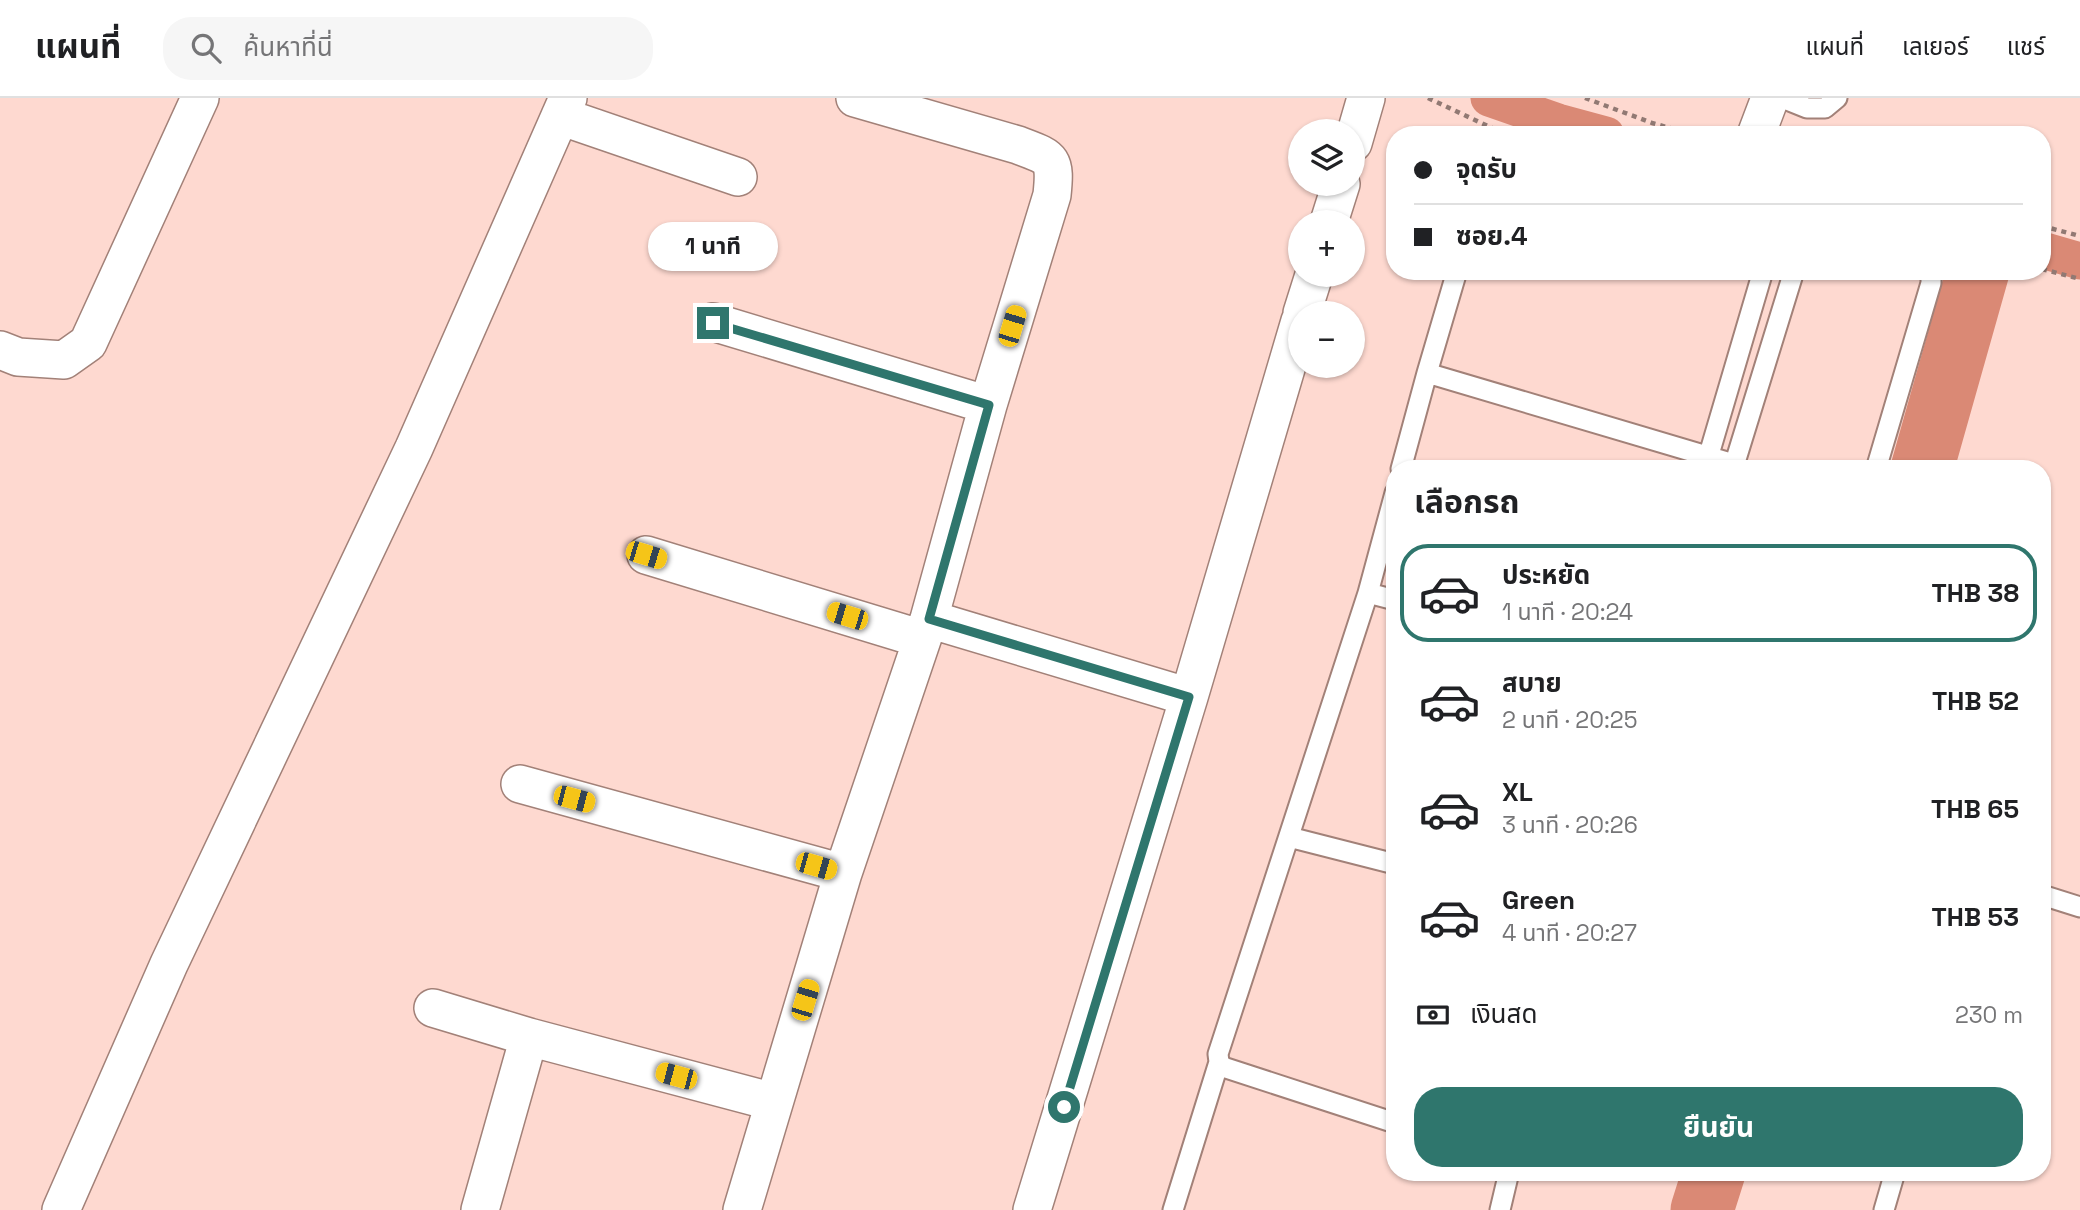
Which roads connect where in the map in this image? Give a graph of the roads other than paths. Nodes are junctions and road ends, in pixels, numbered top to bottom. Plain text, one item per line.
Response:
1 (200, 98) edge
2 (855, 98) edge
3 (1366, 98) edge
4 (1770, 98) edge
5 (1782, 98) edge
6 (1836, 98) edge
7 (564, 107) edge
8 (1360, 119) edge
9 (1759, 126) edge
10 (738, 177) dead end
11 (1454, 280) edge
12 (1760, 280) edge
13 (1791, 280) edge
14 (1931, 280) edge
15 (713, 323) dead end
16 (0, 350) edge
17 (1288, 362) edge
18 (1427, 373) junction
19 (989, 405) junction
20 (1403, 460) edge
21 (1698, 460) edge
22 (1708, 460) edge
23 (1735, 460) edge
24 (1880, 460) edge
25 (1386, 526) edge
26 (646, 555) dead end
27 (1368, 593) junction
28 (1386, 598) edge
29 (925, 629) junction
30 (1189, 697) junction
31 (520, 784) dead end
32 (1289, 837) junction
33 (1386, 862) edge
34 (843, 873) junction
35 (2051, 898) edge
36 (2080, 907) edge
37 (433, 1009) dead end
38 (529, 1037) junction
39 (1219, 1062) junction
40 (774, 1102) junction
41 (1386, 1120) edge
42 (1507, 1181) edge
43 (1892, 1181) edge
44 (61, 1210) edge
45 (480, 1210) edge
46 (742, 1210) edge
47 (1032, 1210) edge
48 (1173, 1210) edge
49 (1500, 1210) edge
50 (1884, 1210) edge

1 - 16 street
2 - 19 street
3 - 8 street
4 - 9 street
5 - 6 lane
7 - 10 street
7 - 44 street
11 - 18 lane
12 - 22 lane
13 - 23 lane
14 - 24 lane
15 - 19 street
17 - 30 street
18 - 20 lane
18 - 21 lane
19 - 29 street
25 - 27 lane
26 - 29 street
27 - 28 lane
27 - 32 lane
29 - 30 street
29 - 34 street
30 - 47 street
31 - 34 street
32 - 33 lane
32 - 39 lane
34 - 40 street
35 - 36 lane
37 - 38 street
38 - 40 street
38 - 45 street
39 - 41 lane
39 - 48 lane
40 - 46 street
42 - 49 lane
43 - 50 lane

